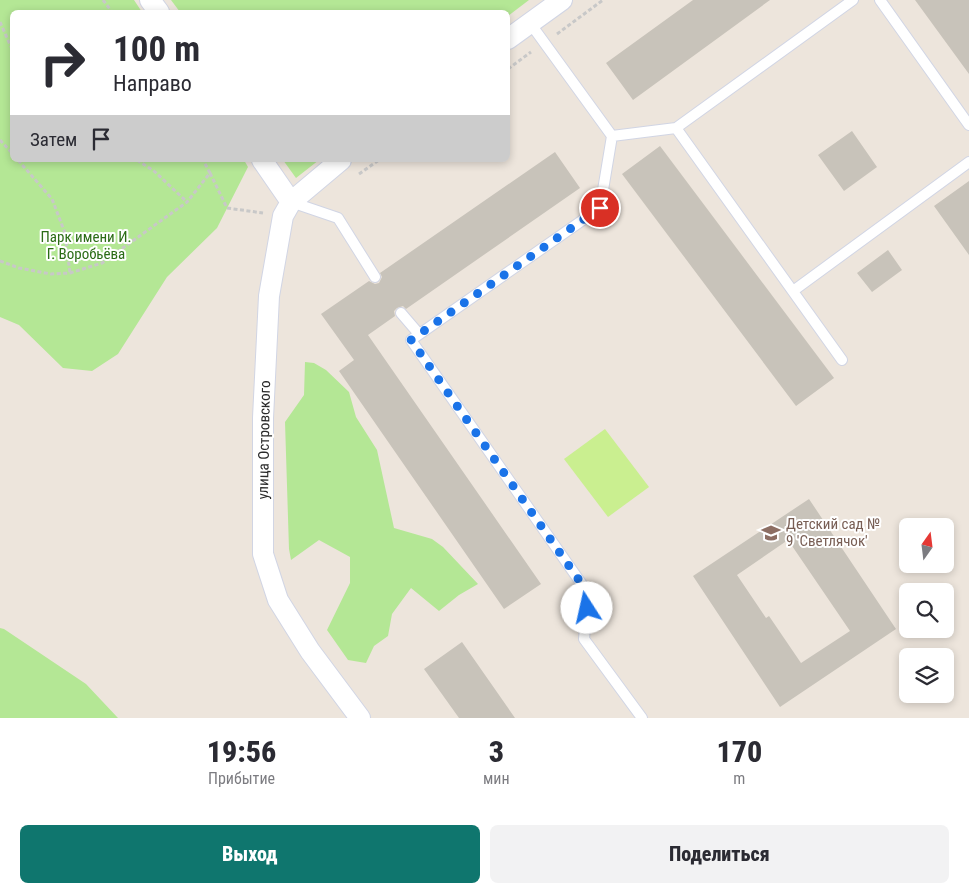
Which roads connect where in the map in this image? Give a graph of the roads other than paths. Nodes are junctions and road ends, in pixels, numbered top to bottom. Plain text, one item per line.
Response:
1 (562, 0) edge
2 (853, 0) edge
3 (880, 0) edge
4 (530, 23) junction
5 (510, 38) edge
6 (969, 125) edge
7 (676, 128) junction
8 (612, 136) junction
9 (263, 162) edge
10 (339, 162) edge
11 (969, 162) edge
12 (287, 209) junction
13 (375, 277) dead end
14 (793, 291) junction
15 (401, 313) dead end
16 (419, 334) junction
17 (842, 360) dead end
18 (360, 718) edge
19 (642, 718) edge

1 - 4 street
2 - 7 lane
3 - 6 lane
4 - 5 street
4 - 8 lane
7 - 8 lane
7 - 14 lane
8 - 16 lane
9 - 12 street
10 - 12 street
11 - 14 lane
12 - 13 lane
12 - 18 street, улица Островского
14 - 17 lane
15 - 16 lane
16 - 19 lane

